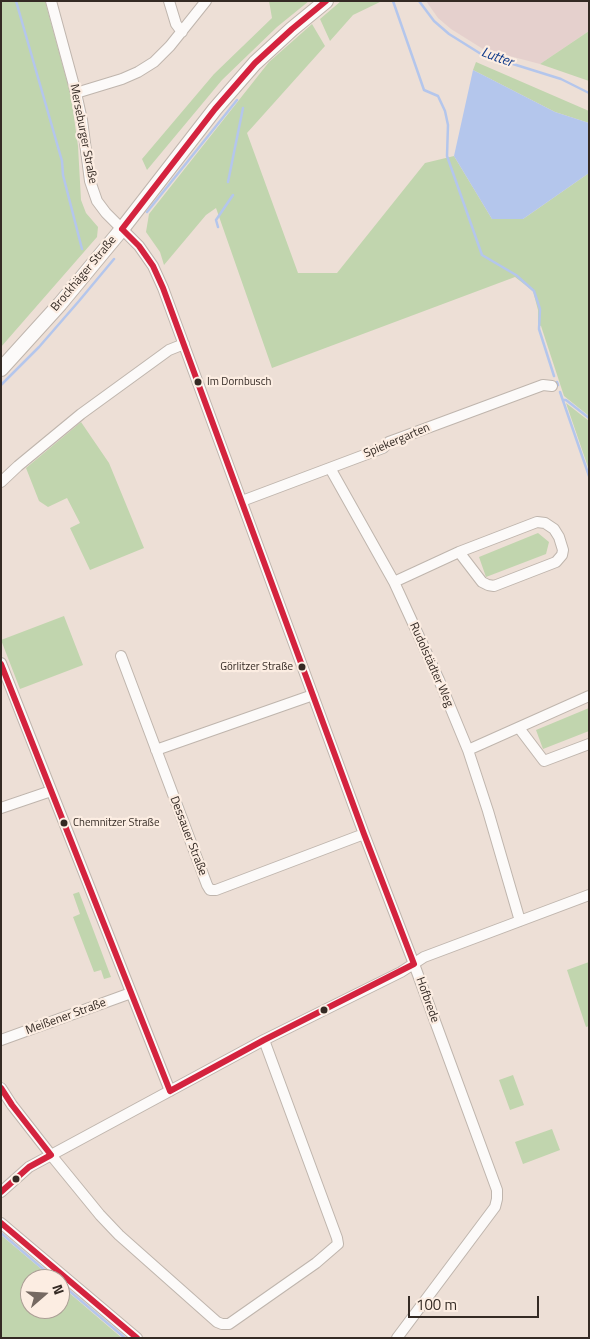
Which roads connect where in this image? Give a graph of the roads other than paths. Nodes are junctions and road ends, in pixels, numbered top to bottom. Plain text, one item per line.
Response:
1 (51, 1) edge
2 (169, 1) edge
3 (206, 1) edge
4 (326, 1) edge
5 (182, 32) junction
6 (76, 93) junction
7 (122, 229) junction
8 (184, 344) junction
9 (1, 368) edge
10 (552, 386) dead end
11 (330, 468) junction
12 (1, 482) edge
13 (242, 501) junction
14 (459, 552) junction
15 (394, 582) junction
16 (121, 656) dead end
17 (1, 663) edge
18 (6, 687) edge
19 (313, 696) junction
20 (589, 696) edge
21 (519, 728) junction
22 (589, 744) edge
23 (156, 750) junction
24 (468, 750) junction
25 (51, 791) junction
26 (1, 808) edge
27 (364, 834) junction
28 (589, 895) edge
29 (520, 921) junction
30 (414, 964) junction
31 (131, 993) junction
32 (1, 1040) edge
33 (264, 1040) junction
34 (1, 1088) edge
35 (170, 1091) junction
36 (51, 1155) junction
37 (1, 1192) edge
38 (1, 1223) edge
39 (136, 1338) edge
40 (398, 1338) edge

1 - 6 street, Merseburger Straße
2 - 5 street
3 - 5 street
4 - 7 main road, Brockhäger Straße
5 - 6 street
6 - 7 street, Merseburger Straße
7 - 8 street, Hofbrede
7 - 9 main road, Brockhäger Straße
8 - 12 street
8 - 13 street, Hofbrede
10 - 11 street, Spiekergarten
11 - 13 street, Spiekergarten
11 - 15 street, Rudolstädter Weg
13 - 19 street, Hofbrede
14 - 14 street
14 - 15 street
15 - 24 street, Rudolstädter Weg
16 - 23 street, Dessauer Straße
17 - 18 street
18 - 25 street
19 - 23 street
19 - 27 street, Hofbrede
20 - 21 street
21 - 22 street
21 - 24 street
23 - 27 street, Dessauer Straße
24 - 29 street, Rudolstädter Weg
25 - 26 street
25 - 31 street
27 - 30 street, Hofbrede
28 - 29 street
29 - 30 street
30 - 33 street
30 - 40 street, Hofbrede
31 - 32 street, Meißener Straße
31 - 35 street
33 - 35 street
33 - 36 street
34 - 36 street
35 - 36 street
36 - 37 street
38 - 39 street

